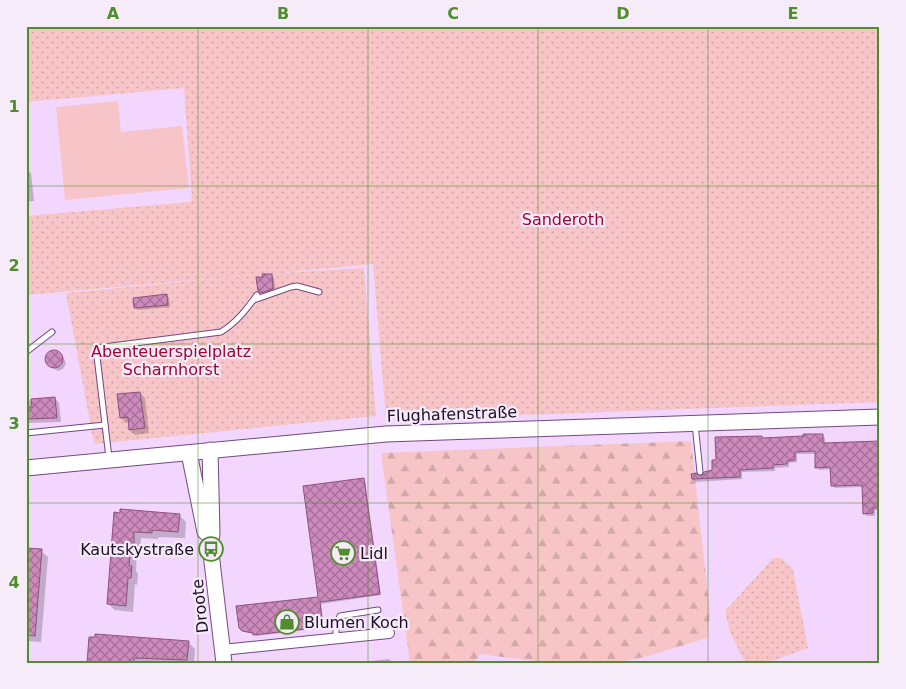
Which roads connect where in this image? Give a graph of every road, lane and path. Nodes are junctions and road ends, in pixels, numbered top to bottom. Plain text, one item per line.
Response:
1 (319, 292) dead end
2 (52, 332) dead end
3 (26, 352) edge
4 (880, 417) edge
5 (105, 424) junction
6 (695, 424) junction
7 (26, 433) edge
8 (210, 450) junction
9 (189, 453) junction
10 (109, 461) junction
11 (26, 468) edge
12 (700, 472) dead end
13 (210, 545) junction
14 (378, 610) dead end
15 (389, 633) dead end
16 (336, 638) junction
17 (223, 656) edge

1 - 5 lane
2 - 3 lane
4 - 6 main road, Flughafenstraße
5 - 7 lane
5 - 10 lane
6 - 8 main road, Flughafenstraße
6 - 12 lane
8 - 9 main road, Flughafenstraße
8 - 13 main road, Droote
9 - 10 main road, Flughafenstraße
9 - 13 main road, Droote
10 - 11 main road, Flughafenstraße
13 - 17 main road, Droote
14 - 16 lane
15 - 16 street
16 - 17 street

